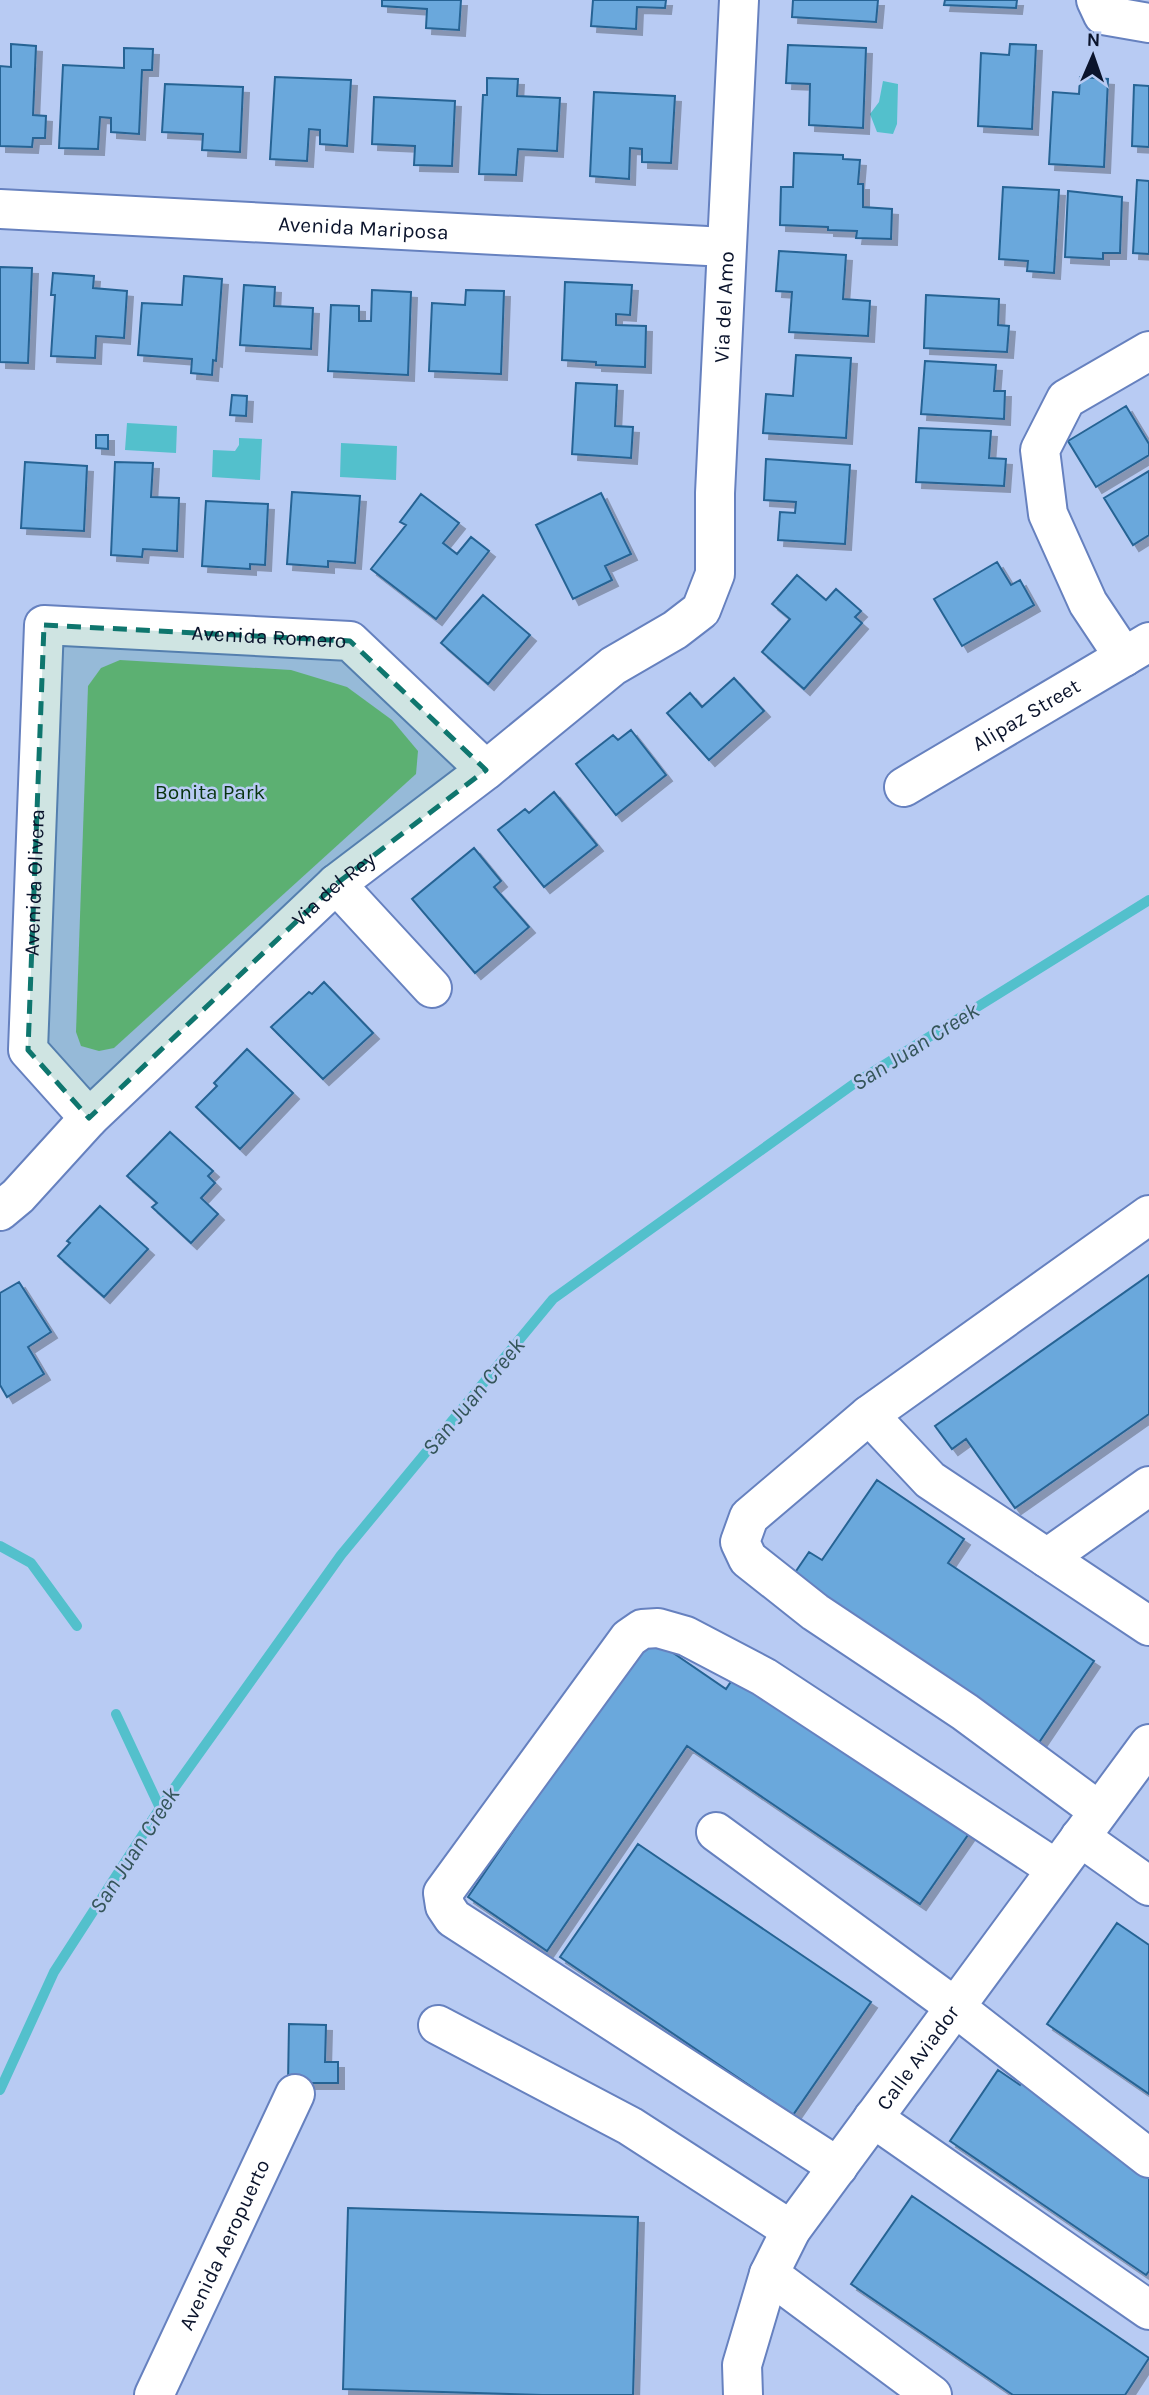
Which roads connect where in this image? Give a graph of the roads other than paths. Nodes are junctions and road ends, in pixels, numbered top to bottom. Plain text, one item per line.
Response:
1 (739, 0) edge
2 (1096, 0) edge
3 (1149, 23) edge
4 (0, 209) edge
5 (726, 247) junction
6 (1149, 351) edge
7 (701, 610) joint
8 (44, 625) joint
9 (1136, 650) edge
10 (486, 770) junction
11 (904, 787) dead end
12 (336, 884) junction
13 (432, 988) dead end
14 (89, 1118) junction
15 (0, 1211) edge
16 (1149, 1215) edge
17 (869, 1415) junction
18 (1149, 1486) edge
19 (1047, 1558) junction
20 (1149, 1626) edge
21 (1149, 1744) edge
22 (1090, 1824) junction
23 (716, 1832) dead end
24 (1056, 1869) junction
25 (1149, 1886) edge
26 (955, 2007) junction
27 (438, 2025) dead end
28 (295, 2094) dead end
29 (873, 2119) junction
30 (1149, 2158) edge
31 (838, 2167) junction
32 (792, 2230) junction
33 (769, 2274) junction
34 (1149, 2310) edge
35 (154, 2395) edge
36 (743, 2395) edge
37 (932, 2395) edge

1 - 5 street, Via del Amo
2 - 3 street
4 - 5 street, Avenida Mariposa
5 - 7 street, Via del Amo
6 - 9 street
7 - 10 street, Via del Rey
8 - 10 street, Avenida Romero
8 - 14 street, Avenida Olivera
9 - 11 street, Alipaz Street
10 - 12 street, Via del Rey
12 - 13 street
12 - 14 street, Via del Rey
14 - 15 street, Via del Rey
16 - 17 street
17 - 19 street
17 - 22 street
18 - 19 street
19 - 20 street
21 - 22 street, Calle Aviador
22 - 24 street, Calle Aviador
22 - 25 street
23 - 26 street
24 - 26 street, Calle Aviador
24 - 31 street
26 - 29 street, Calle Aviador
26 - 30 street
27 - 32 street
28 - 35 street, Avenida Aeropuerto
29 - 31 street, Calle Aviador
29 - 34 street
31 - 32 street, Calle Aviador
32 - 33 street, Calle Aviador
33 - 36 street, Calle Aviador
33 - 37 street

